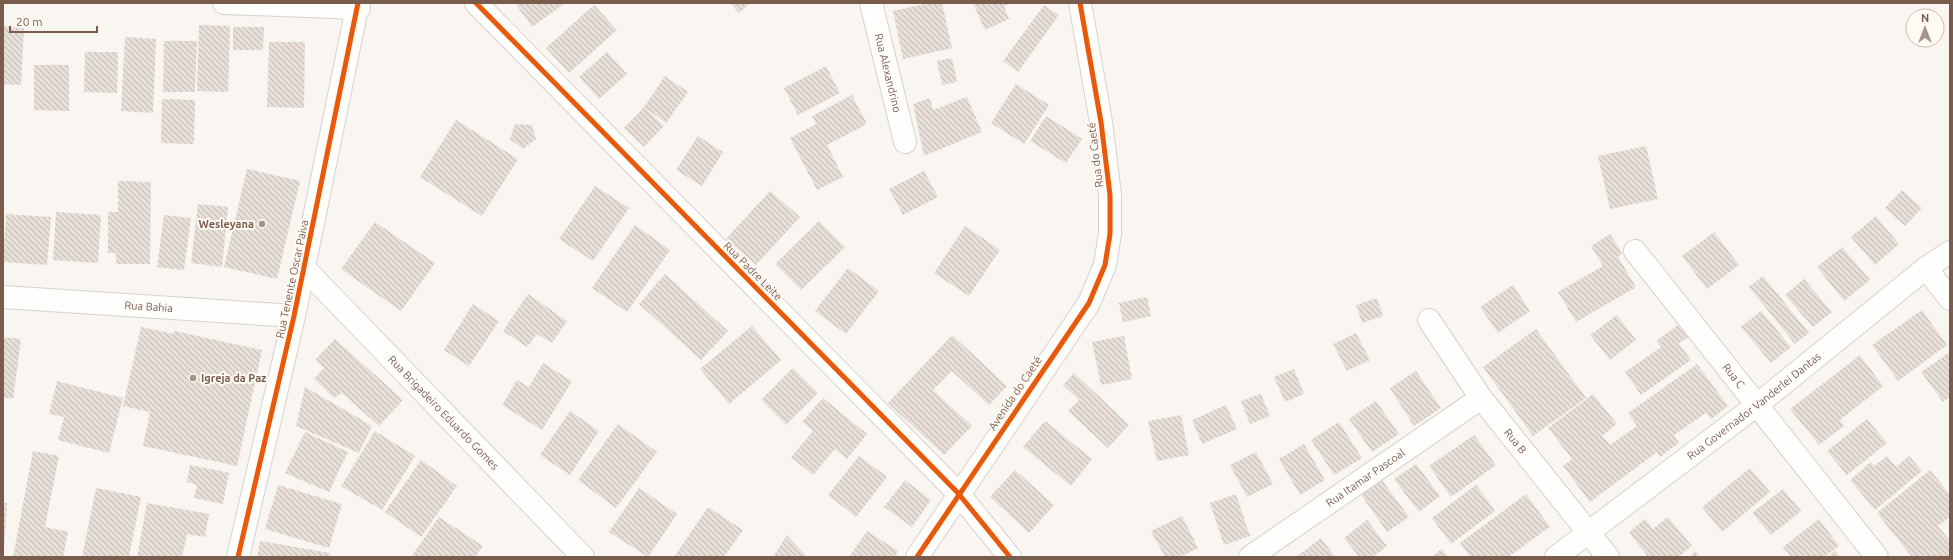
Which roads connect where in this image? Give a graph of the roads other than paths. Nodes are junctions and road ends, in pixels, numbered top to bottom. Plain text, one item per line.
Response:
1 (224, 3) edge
2 (476, 3) edge
3 (871, 3) edge
4 (1080, 3) edge
5 (359, 6) edge
6 (905, 142) dead end
7 (1635, 251) dead end
8 (1950, 252) edge
9 (304, 268) junction
10 (1926, 268) junction
11 (3, 297) edge
12 (1950, 299) edge
13 (1089, 303) joint
14 (294, 316) junction
15 (1429, 320) dead end
16 (1481, 398) junction
17 (1757, 405) junction
18 (958, 493) junction
19 (1588, 531) junction
20 (238, 557) edge
21 (583, 557) edge
22 (916, 557) edge
23 (1010, 557) edge
24 (1250, 557) edge
25 (1556, 557) edge
26 (1608, 557) edge
27 (1877, 557) edge

1 - 5 street
2 - 18 street, Rua Padre Leite
3 - 6 street, Rua Alexandrino
4 - 13 street, Rua do Caeté
5 - 9 street, Rua Tenente Oscar Paiva
7 - 17 street, Rua C
8 - 10 street, Rua Governador Vanderlei Dantas
9 - 14 street, Rua Tenente Oscar Paiva
9 - 21 street, Rua Brigadeiro Eduardo Gomes
10 - 12 street
10 - 17 street, Rua Governador Vanderlei Dantas
11 - 14 street, Rua Bahia
13 - 18 street, Avenida do Caeté
14 - 20 street, Rua Tenente Oscar Paiva
15 - 16 street, Rua B
16 - 19 street, Rua B
16 - 24 street, Rua Itamar Pascoal
17 - 19 street, Rua Governador Vanderlei Dantas
17 - 27 street, Rua C
18 - 22 street, Avenida do Caeté
18 - 23 street, Rua Padre Leite
19 - 25 street, Rua Governador Vanderlei Dantas
19 - 26 street, Rua B

